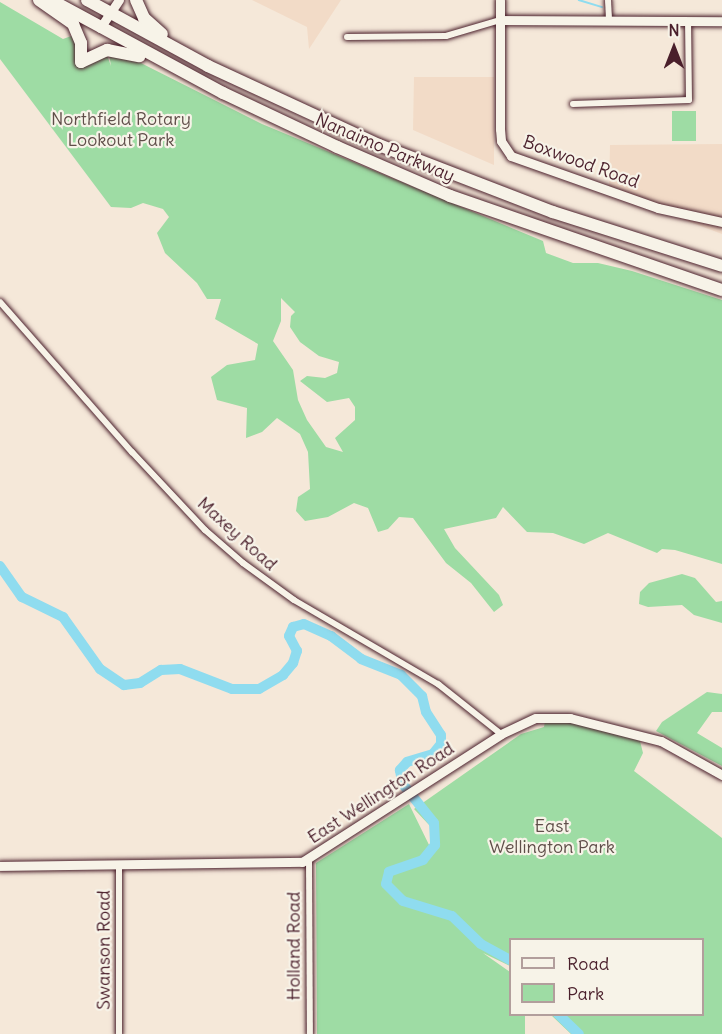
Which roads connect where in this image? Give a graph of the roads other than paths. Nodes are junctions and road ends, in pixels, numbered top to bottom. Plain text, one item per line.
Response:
1 (39, 0) edge
2 (51, 0) edge
3 (87, 0) edge
4 (119, 0) edge
5 (136, 0) edge
6 (500, 0) edge
7 (608, 0) edge
8 (111, 14) junction
9 (500, 20) junction
10 (609, 21) junction
11 (688, 21) junction
12 (722, 21) edge
13 (99, 28) junction
14 (347, 37) dead end
15 (573, 105) dead end
16 (322, 120) junction
17 (302, 132) junction
18 (722, 222) edge
19 (722, 266) edge
20 (722, 290) edge
21 (0, 302) edge
22 (501, 734) junction
23 (722, 775) edge
24 (309, 859) junction
25 (0, 866) edge
26 (119, 866) junction
27 (119, 1034) edge
28 (310, 1034) edge

1 - 17 highway
2 - 13 highway, Nanaimo Parkway
3 - 8 highway, Nanaimo Parkway
4 - 8 street
5 - 16 highway
6 - 9 street, Boxwood Road
7 - 10 street
8 - 13 street
8 - 16 highway, Nanaimo Parkway
9 - 10 street
9 - 14 street
9 - 18 street, Boxwood Road
10 - 11 street
11 - 12 street
11 - 15 street
13 - 17 highway, Nanaimo Parkway
16 - 19 highway, Nanaimo Parkway
17 - 20 highway, Nanaimo Parkway
21 - 22 street, Maxey Road
22 - 23 street, East Wellington Road
22 - 24 street, East Wellington Road
24 - 26 street, East Wellington Road
24 - 28 street, Holland Road
25 - 26 street, East Wellington Road
26 - 27 street, Swanson Road

